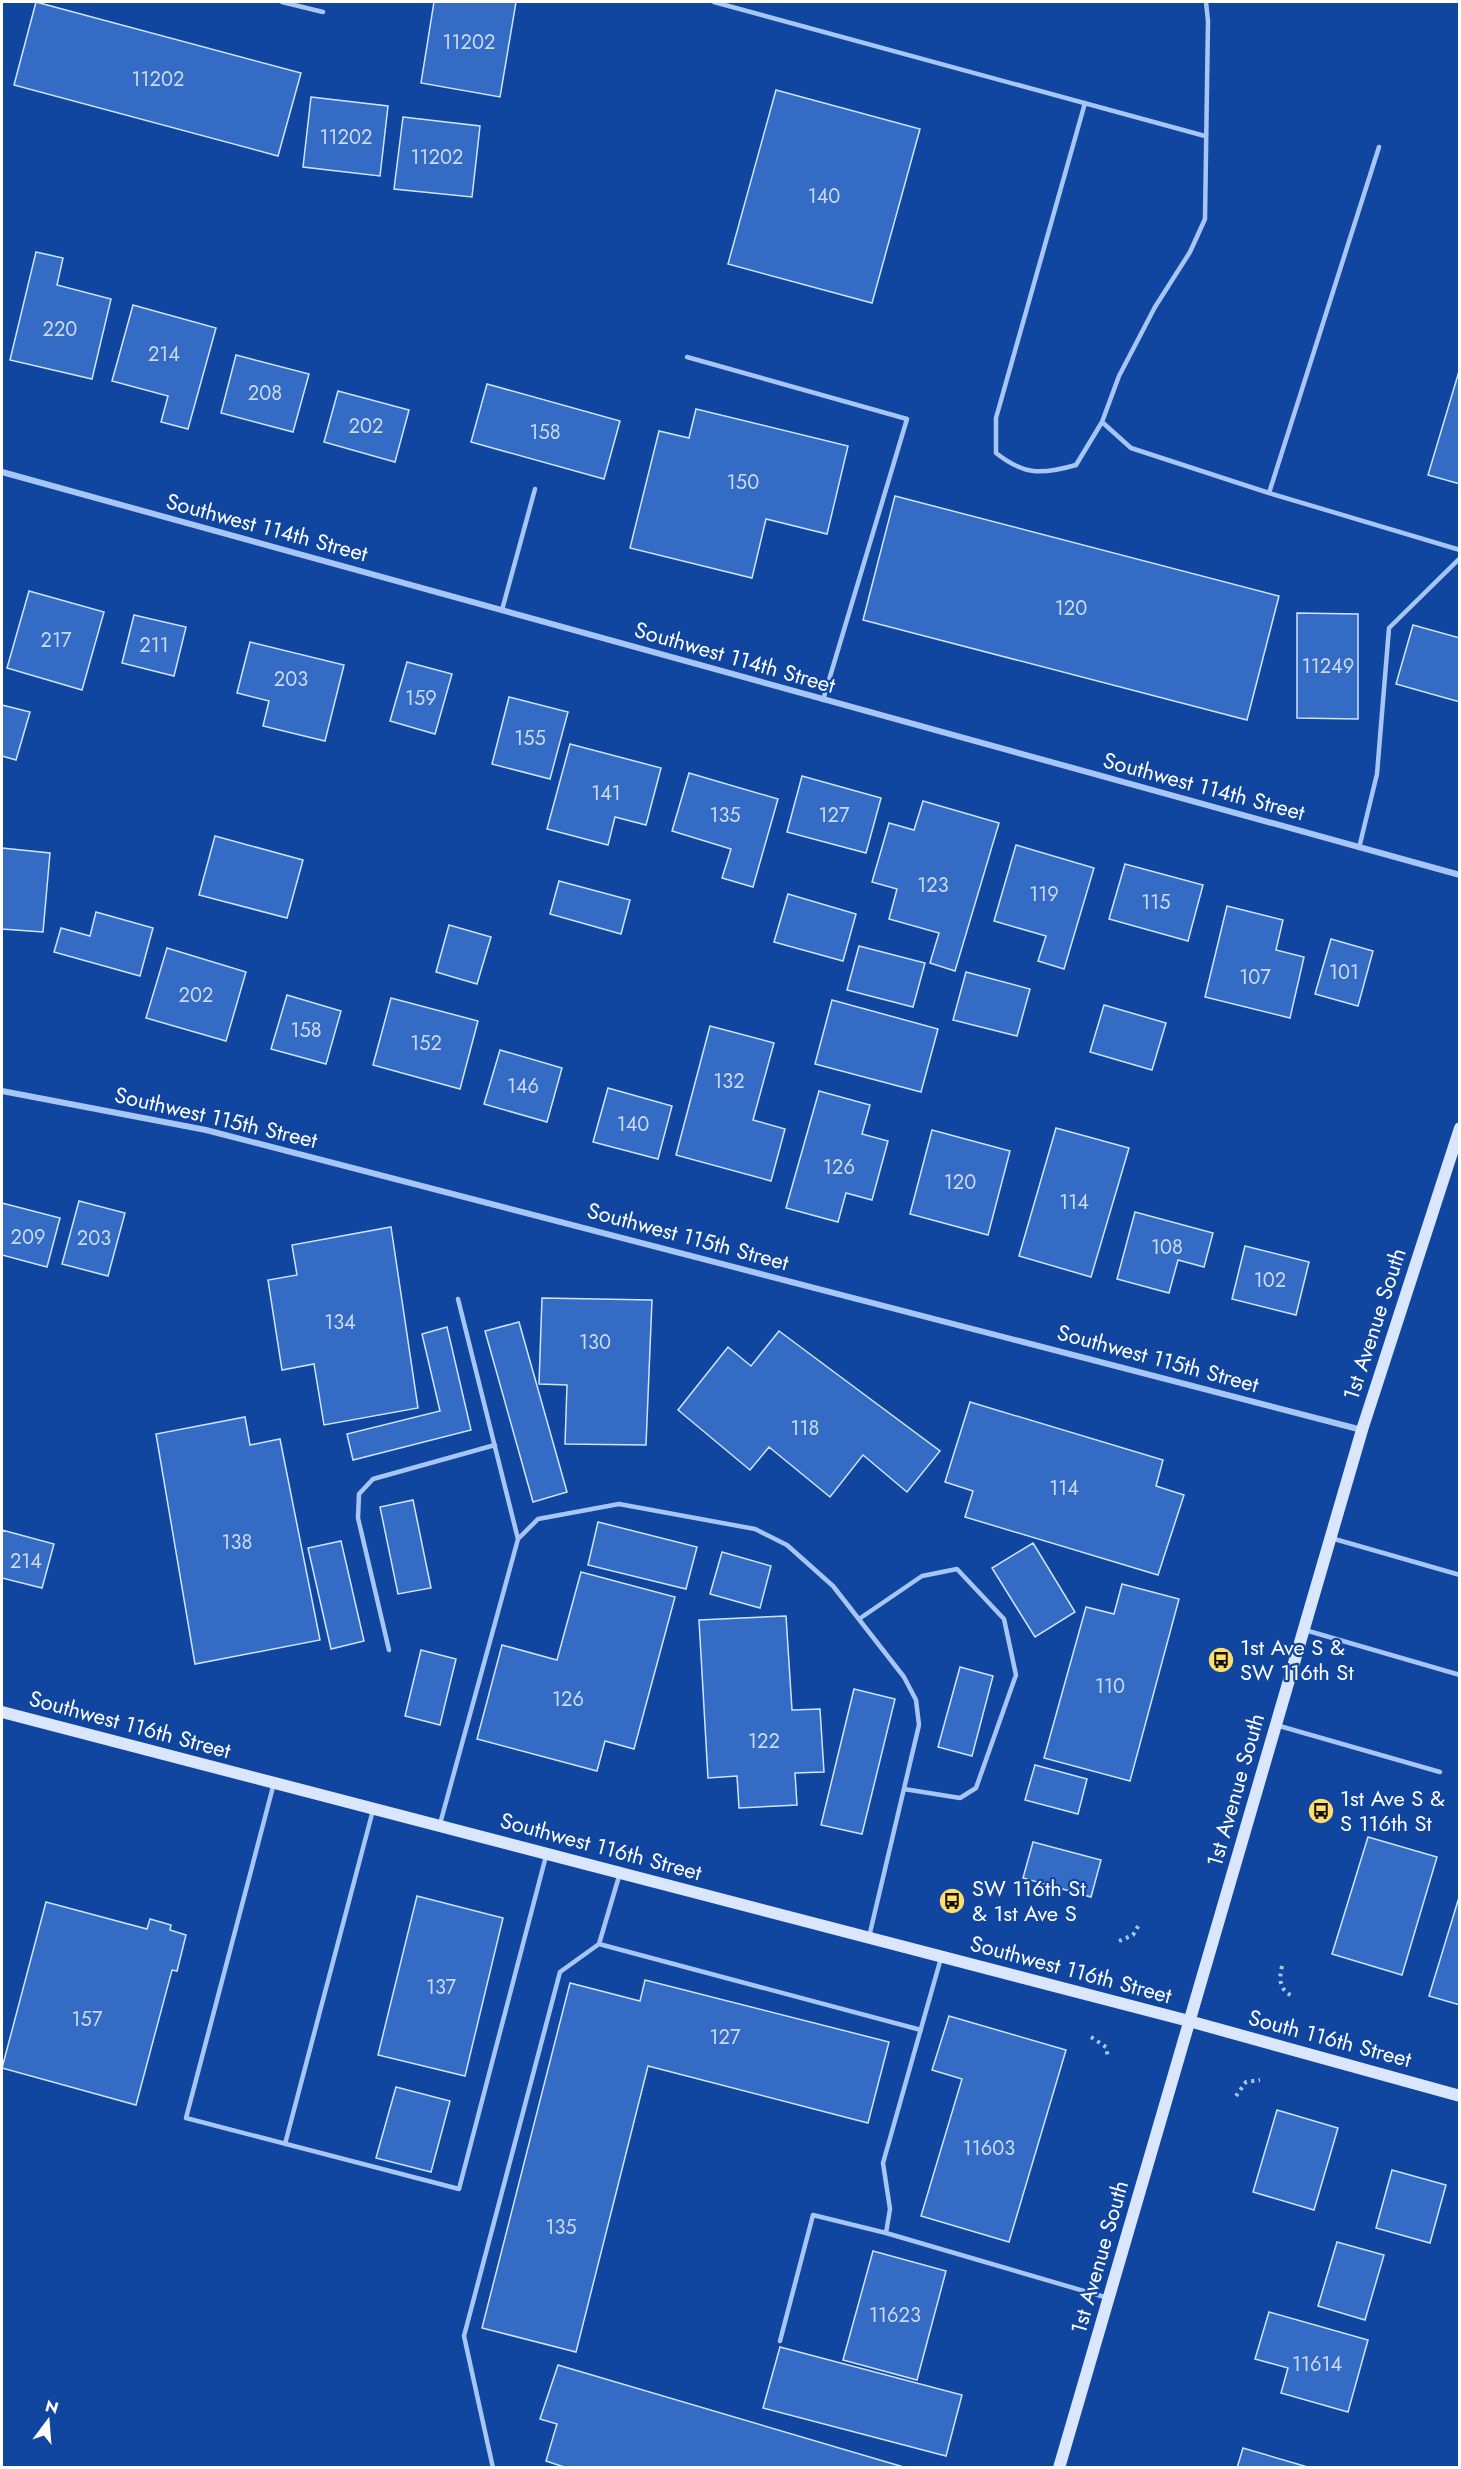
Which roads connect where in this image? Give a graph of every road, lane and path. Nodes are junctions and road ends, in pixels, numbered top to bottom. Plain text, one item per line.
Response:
1 (282, 2) edge
2 (714, 2) edge
3 (1206, 2) edge
4 (323, 12) dead end
5 (1085, 103) junction
6 (1205, 136) junction
7 (1379, 147) dead end
8 (687, 357) dead end
9 (1102, 422) junction
10 (2, 472) edge
11 (535, 489) dead end
12 (1269, 493) junction
13 (1460, 550) edge
14 (1460, 558) edge
15 (502, 610) junction
16 (823, 700) junction
17 (1359, 848) junction
18 (1460, 875) edge
19 (2, 1091) edge
20 (1460, 1128) edge
21 (458, 1299) dead end
22 (1362, 1430) junction
23 (495, 1445) junction
24 (1331, 1538) junction
25 (518, 1539) junction
26 (1460, 1575) edge
27 (859, 1619) junction
28 (1303, 1630) junction
29 (389, 1650) dead end
30 (1460, 1675) edge
31 (2, 1712) edge
32 (1276, 1725) junction
33 (1440, 1772) dead end
34 (274, 1784) junction
35 (904, 1790) junction
36 (373, 1807) junction
37 (439, 1826) junction
38 (547, 1854) junction
39 (620, 1873) junction
40 (1140, 1923) dead end
41 (869, 1937) junction
42 (1119, 1941) dead end
43 (599, 1944) junction
44 (942, 1957) junction
45 (1282, 1966) dead end
46 (1292, 1996) dead end
47 (1189, 2021) junction
48 (921, 2030) junction
49 (1091, 2037) dead end
50 (1108, 2057) dead end
51 (1260, 2080) dead end
52 (1236, 2096) dead end
53 (1460, 2096) edge
54 (285, 2144) junction
55 (886, 2233) junction
56 (1108, 2298) junction
57 (780, 2341) dead end
58 (492, 2468) edge
59 (1059, 2468) edge

1 - 4 lane
2 - 5 lane
3 - 6 lane
5 - 6 lane
5 - 9 lane
6 - 9 lane
7 - 12 lane
8 - 16 lane
9 - 12 lane
10 - 15 street, Southwest 114th Street
11 - 15 lane
12 - 13 lane
14 - 17 lane
15 - 16 street, Southwest 114th Street
16 - 17 street, Southwest 114th Street
17 - 18 street, Southwest 114th Street
19 - 22 street, Southwest 115th Street
20 - 22 street, 1st Avenue South
21 - 23 lane
22 - 24 street, 1st Avenue South
23 - 25 lane
23 - 29 lane
24 - 26 lane
24 - 28 street, 1st Avenue South
25 - 27 lane
25 - 37 lane
27 - 35 lane
27 - 35 lane
28 - 30 lane
28 - 32 street, 1st Avenue South
31 - 34 street, Southwest 116th Street
32 - 33 lane
32 - 47 street, 1st Avenue South
34 - 36 street, Southwest 116th Street
34 - 54 lane
35 - 41 lane
36 - 37 street, Southwest 116th Street
36 - 54 lane
37 - 38 street, Southwest 116th Street
38 - 39 street, Southwest 116th Street
38 - 54 lane
39 - 41 street, Southwest 116th Street
39 - 43 lane
40 - 42 path
41 - 44 street, Southwest 116th Street
43 - 48 lane
43 - 58 lane
44 - 47 street, Southwest 116th Street
44 - 48 lane
45 - 46 path
47 - 53 street, South 116th Street
47 - 56 street, 1st Avenue South
48 - 55 lane
49 - 50 path
51 - 52 path
55 - 56 lane
55 - 57 lane
56 - 59 street, 1st Avenue South

